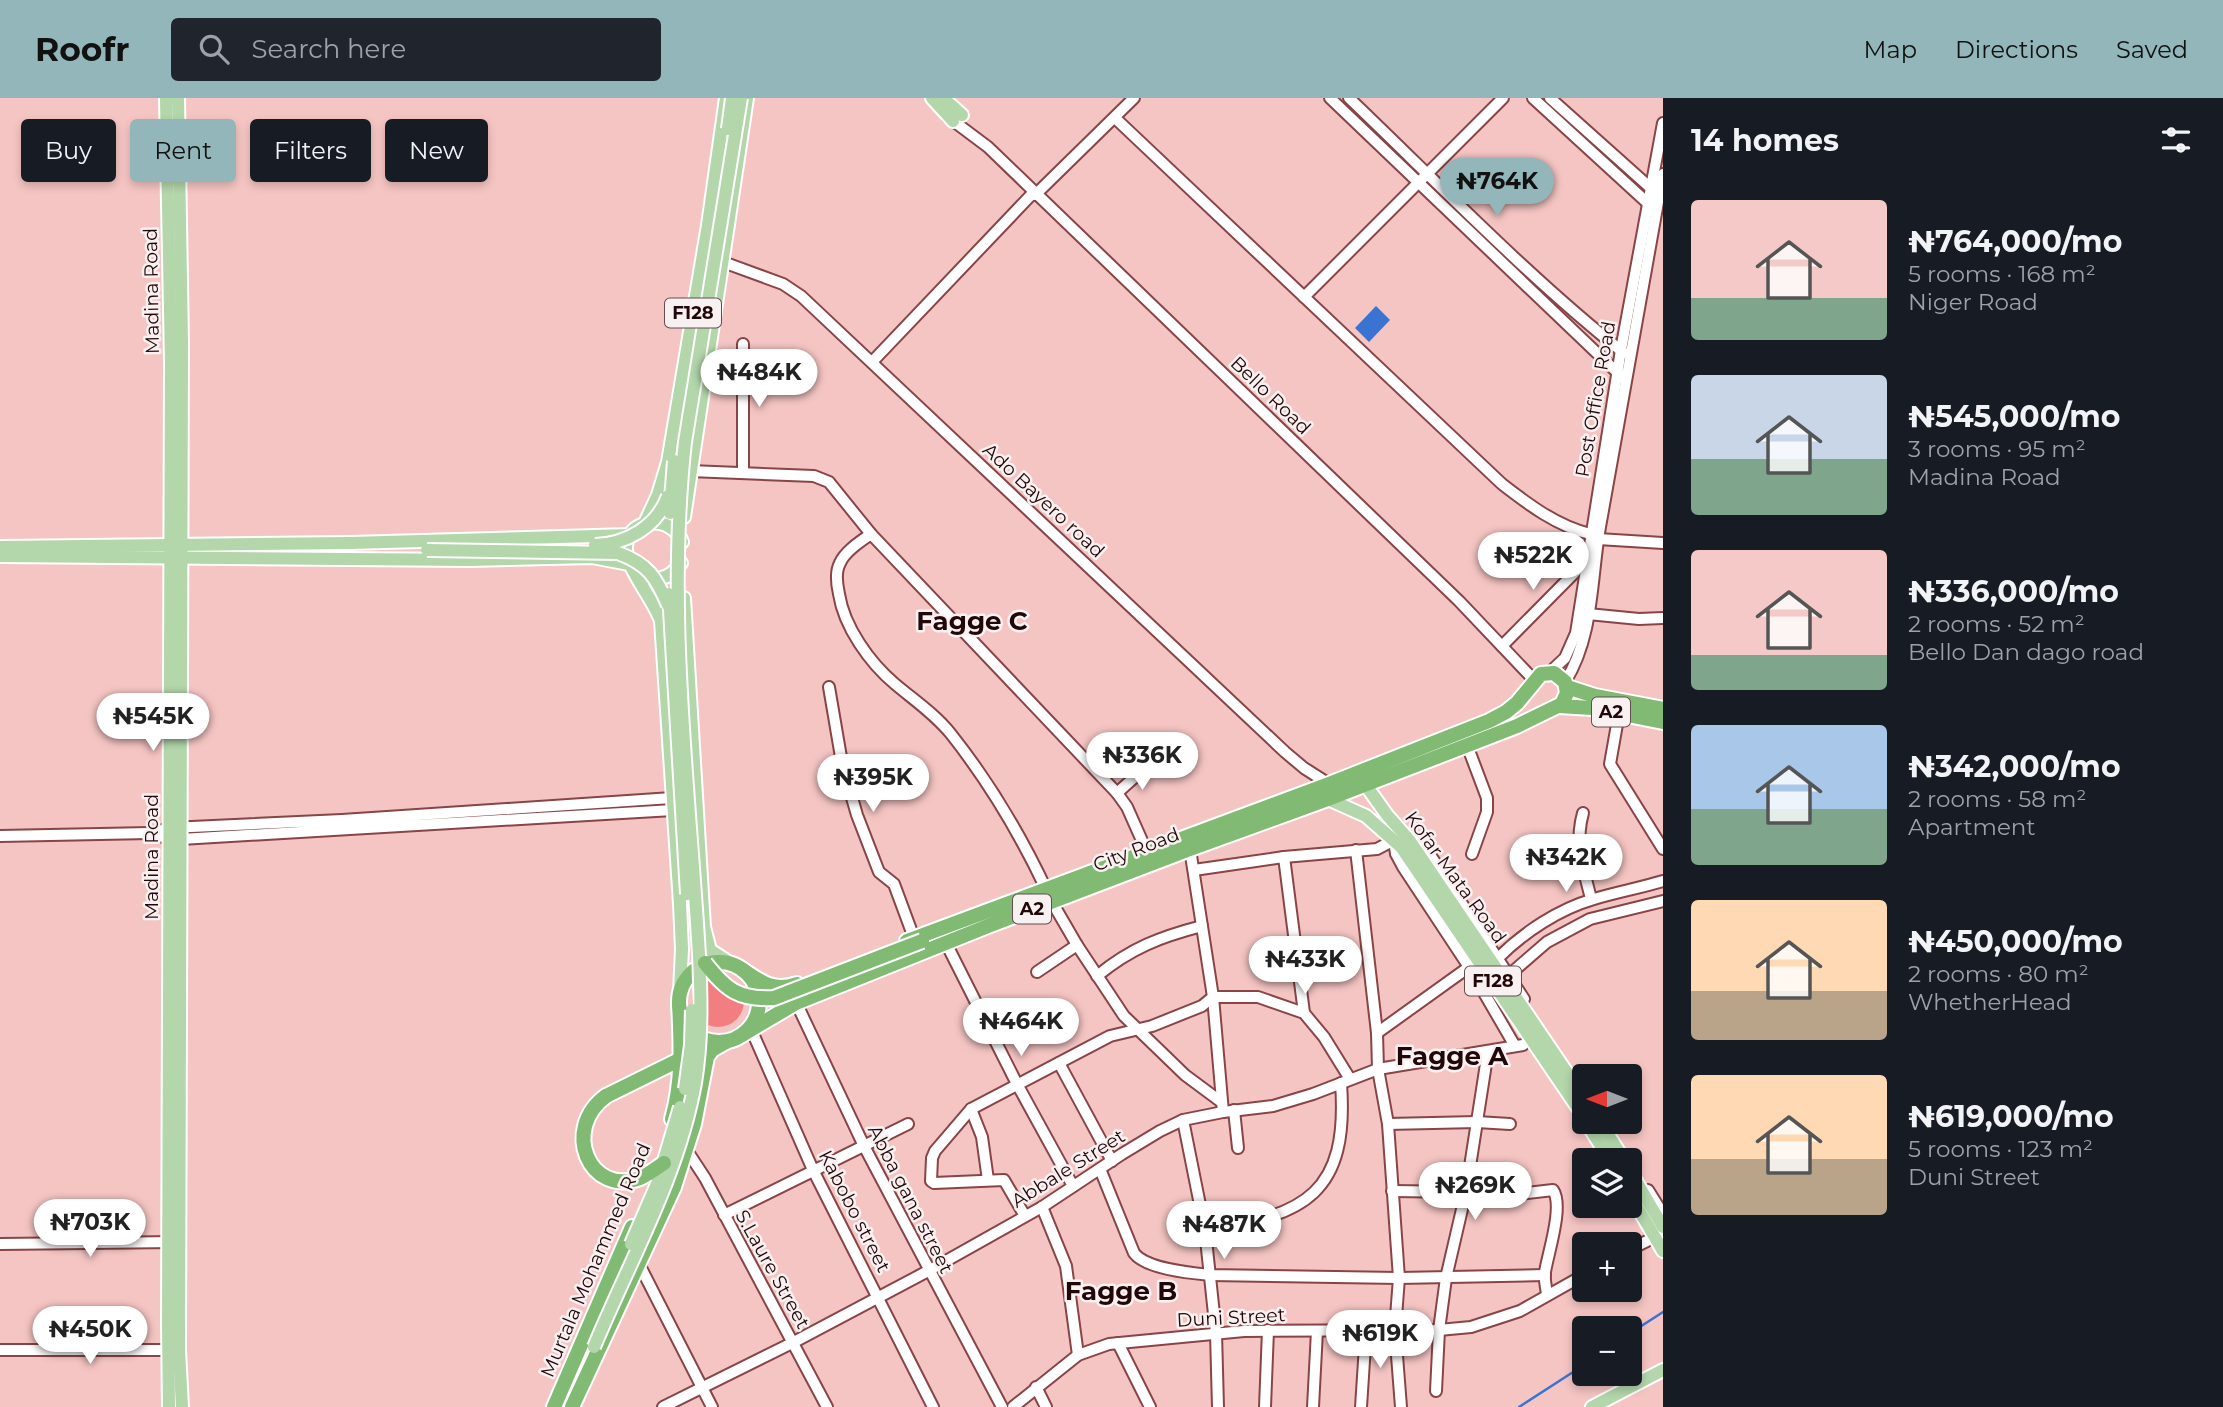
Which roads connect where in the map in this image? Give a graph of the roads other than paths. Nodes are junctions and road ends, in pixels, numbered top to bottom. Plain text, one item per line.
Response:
1 (166, 98) edge
2 (178, 98) edge
3 (726, 98) edge
4 (732, 98) edge
5 (741, 98) edge
6 (747, 98) edge
7 (929, 98) edge
8 (945, 98) edge
9 (1134, 98) edge
10 (1330, 98) edge
11 (1349, 98) edge
12 (1503, 98) edge
13 (1542, 100) edge
14 (958, 118) junction
15 (1115, 118) junction
16 (170, 119) edge
17 (174, 119) edge
18 (1663, 123) edge
19 (1659, 172) edge
20 (1427, 173) junction
21 (1634, 175) junction
22 (1417, 181) junction
23 (175, 182) edge
24 (1655, 192) junction
25 (1034, 194) junction
26 (1652, 208) junction
27 (723, 262) junction
28 (1522, 263) junction
29 (1513, 272) junction
30 (1304, 297) junction
31 (743, 344) dead end
32 (1625, 353) junction
33 (872, 362) junction
34 (1621, 377) junction
35 (690, 471) junction
36 (743, 473) junction
37 (671, 490) junction
38 (645, 523) junction
39 (871, 534) junction
40 (630, 535) junction
41 (1594, 537) junction
42 (682, 538) junction
43 (390, 541) junction
44 (1663, 543) edge
45 (0, 547) edge
46 (428, 547) junction
47 (175, 551) junction
48 (684, 554) junction
49 (0, 556) edge
50 (391, 559) junction
51 (1587, 560) junction
52 (631, 568) junction
53 (670, 608) junction
54 (1588, 614) junction
55 (1663, 618) edge
56 (1502, 646) junction
57 (1549, 673) junction
58 (1533, 682) junction
59 (1566, 684) junction
60 (829, 687) dead end
61 (1554, 708) junction
62 (1663, 709) edge
63 (1619, 713) junction
64 (1663, 722) edge
65 (1467, 745) junction
66 (1147, 766) dead end
67 (1329, 784) junction
68 (1365, 784) junction
69 (1117, 793) junction
70 (1328, 799) junction
71 (673, 804) junction
72 (1583, 813) dead end
73 (176, 833) junction
74 (0, 836) edge
75 (1402, 840) junction
76 (1190, 849) junction
77 (1663, 849) edge
78 (1356, 850) junction
79 (1147, 852) junction
80 (1472, 854) dead end
81 (1284, 856) junction
82 (1194, 870) junction
83 (1663, 881) edge
84 (1049, 896) junction
85 (1591, 900) junction
86 (1663, 901) edge
87 (1202, 926) junction
88 (918, 940) junction
89 (946, 943) junction
90 (1077, 945) junction
91 (1498, 958) junction
92 (702, 959) junction
93 (737, 967) junction
94 (1469, 967) junction
95 (1037, 971) dead end
96 (1509, 975) junction
97 (1097, 976) junction
98 (788, 987) junction
99 (679, 997) junction
100 (1213, 998) junction
101 (796, 1003) junction
102 (1304, 1013) junction
103 (1138, 1028) junction
104 (747, 1032) junction
105 (1377, 1033) junction
106 (720, 1042) junction
107 (1488, 1051) junction
108 (681, 1059) junction
109 (1059, 1063) junction
110 (1378, 1069) junction
111 (1572, 1071) edge
112 (1346, 1081) junction
113 (1572, 1081) edge
114 (1017, 1084) junction
115 (1572, 1100) edge
116 (1226, 1108) junction
117 (971, 1109) junction
118 (1183, 1120) junction
119 (1477, 1122) junction
120 (908, 1124) dead end
121 (1388, 1124) junction
122 (1510, 1124) dead end
123 (1611, 1134) edge
124 (864, 1146) junction
125 (685, 1149) junction
126 (1238, 1149) dead end
127 (1112, 1161) junction
128 (664, 1163) junction
129 (1100, 1169) junction
130 (813, 1170) junction
131 (988, 1180) junction
132 (1073, 1186) junction
133 (1392, 1191) junction
134 (1642, 1191) edge
135 (1466, 1192) junction
136 (1042, 1207) junction
137 (1663, 1214) edge
138 (724, 1215) junction
139 (1642, 1215) edge
140 (1026, 1216) junction
141 (1663, 1227) edge
142 (1205, 1230) junction
143 (1647, 1241) dead end
144 (174, 1242) junction
145 (0, 1244) edge
146 (1642, 1244) edge
147 (1663, 1251) edge
148 (639, 1264) junction
149 (928, 1271) junction
150 (1210, 1275) junction
151 (1545, 1275) junction
152 (1399, 1278) junction
153 (1446, 1278) junction
154 (1572, 1281) edge
155 (1547, 1294) junction
156 (879, 1297) junction
157 (1395, 1330) junction
158 (1439, 1330) junction
159 (1268, 1331) junction
160 (1317, 1331) junction
161 (1366, 1331) junction
162 (1216, 1333) junction
163 (794, 1342) junction
164 (1118, 1343) junction
165 (590, 1345) junction
166 (0, 1350) edge
167 (174, 1350) junction
168 (1078, 1355) junction
169 (1663, 1370) edge
170 (1663, 1380) edge
171 (566, 1381) junction
172 (582, 1385) junction
173 (1037, 1387) junction
174 (702, 1389) junction
175 (1436, 1391) dead end
176 (169, 1407) edge
177 (182, 1407) edge
178 (554, 1407) edge
179 (572, 1407) edge
180 (663, 1407) edge
181 (712, 1407) edge
182 (827, 1407) edge
183 (933, 1407) edge
184 (1002, 1407) edge
185 (1013, 1407) edge
186 (1046, 1407) edge
187 (1150, 1407) edge
188 (1218, 1407) edge
189 (1265, 1407) edge
190 (1313, 1407) edge
191 (1361, 1407) edge
192 (1401, 1407) edge
193 (1592, 1407) edge
194 (1610, 1407) edge

1 - 16 main road, Madina Road
2 - 17 main road, Madina Road
3 - 38 main road, F128
4 - 37 main road, bridge
5 - 92 main road, bridge
6 - 27 main road, F128
7 - 14 main road
8 - 14 main road
9 - 15 street
10 - 22 street
11 - 20 street
12 - 20 street
13 - 21 street
13 - 26 street
14 - 25 street, Bello Road
15 - 25 street
15 - 30 street
18 - 19 street, Post Office Road
19 - 21 street
19 - 24 street, Post Office Road
20 - 22 street
20 - 28 street
21 - 24 street
22 - 29 street
22 - 30 street
23 - 47 main road, Madina Road
24 - 26 street, Post Office Road
25 - 33 street
25 - 56 street, Bello Road
26 - 32 street, Post Office Road
27 - 33 street, Ado Bayero road
27 - 35 main road, F128
28 - 29 street
28 - 32 street
29 - 34 street
30 - 41 street
31 - 36 street
32 - 34 street, Post Office Road
33 - 67 street, Ado Bayero road
34 - 41 street, Post Office Road
35 - 36 street
35 - 42 main road, F128
36 - 39 street
37 - 46 main road, bridge
37 - 53 main road, bridge
38 - 40 main road, F128
38 - 42 main road
39 - 69 street
39 - 84 street
40 - 43 main road
40 - 52 main road
41 - 44 street
41 - 51 street, Post Office Road
41 - 54 street, Post Office Road
42 - 48 main road, F128
43 - 46 main road
43 - 47 main road
45 - 47 main road
46 - 50 main road
46 - 53 main road, bridge
47 - 49 main road
47 - 50 main road
47 - 73 main road, Madina Road
48 - 52 main road
48 - 93 main road, F128
50 - 52 main road
51 - 56 street
51 - 57 street, Post Office Road
52 - 71 main road
53 - 128 main road, bridge
54 - 55 street
54 - 59 street, Post Office Road
56 - 58 street, Bello Road
57 - 58 highway, A2
57 - 59 highway, A2
58 - 61 highway
58 - 67 highway, City Road / A2
59 - 61 highway, A2
59 - 62 highway, A2
60 - 88 street
61 - 63 highway, City Road / A2
61 - 65 highway, City Road / A2
63 - 64 highway, City Road / A2
63 - 77 street
65 - 68 highway, City Road / A2
65 - 80 street
66 - 69 street
67 - 79 highway, City Road / A2
68 - 70 highway, City Road / A2
68 - 75 main road, Kofar Mata Road / F128
69 - 79 street
70 - 75 main road, Kofar Mata Road / F128
70 - 76 highway, City Road / A2
71 - 73 street
71 - 99 main road
72 - 85 street
73 - 74 street
73 - 144 main road, Madina Road
75 - 78 street
75 - 91 street
75 - 94 street
75 - 113 main road, Kofar Mata Road / F128
75 - 115 main road, Kofar Mata Road / F128
76 - 82 street
76 - 84 highway, City Road / A2
78 - 81 street
78 - 105 street
79 - 84 highway, City Road / A2
81 - 82 street
81 - 102 street
82 - 87 street
83 - 85 street
84 - 88 highway, City Road / A2
84 - 89 highway, City Road / A2
84 - 90 street
85 - 91 street
86 - 96 street
87 - 97 street
87 - 100 street
88 - 92 highway, bridge
88 - 98 highway
89 - 101 highway, City Road / A2
89 - 114 street
90 - 95 street
90 - 97 street
91 - 96 street
92 - 165 main road, bridge
93 - 98 highway
93 - 99 highway
93 - 104 highway
94 - 105 street
94 - 107 street, Abbale Street
96 - 111 street
97 - 103 street
98 - 101 street, Abba gana street
99 - 106 highway
99 - 108 highway, Murtala Mohammed Road
100 - 102 street
100 - 103 street
100 - 116 street
101 - 104 highway, City Road / A2
101 - 124 street, Abba gana street
102 - 112 street
103 - 109 street
103 - 116 street
104 - 106 highway, A2
104 - 130 street, Kabobo street
105 - 110 street
106 - 108 highway
106 - 125 highway, Murtala Mohammed Road
107 - 110 street, Abbale Street
107 - 119 street
108 - 128 highway, bridge
108 - 171 highway, Murtala Mohammed Road
109 - 114 street
109 - 127 street
110 - 112 street, Abbale Street
110 - 121 street
112 - 116 street, Abbale Street
112 - 142 street
114 - 117 street
114 - 132 street
116 - 118 street, Abbale Street
116 - 126 street
117 - 131 street
117 - 131 street
118 - 127 street, Abbale Street
118 - 142 street
119 - 121 street
119 - 122 street
119 - 135 street
120 - 124 street
121 - 133 street
123 - 137 street
124 - 130 street
124 - 149 street, Abba gana street
125 - 138 street, S.Laure Street
125 - 148 highway, Murtala Mohammed Road
127 - 129 street, Abbale Street
128 - 165 main road, bridge
129 - 132 street, Abbale Street
129 - 150 street
130 - 138 street
130 - 156 street, Kabobo street
131 - 140 street
132 - 136 street, Abbale Street
133 - 135 street
133 - 152 street
134 - 141 main road
135 - 151 street
135 - 153 street
136 - 140 street, Abbale Street
136 - 168 street
138 - 163 street, S.Laure Street
139 - 147 main road
140 - 149 street, Abbale Street
142 - 150 street
143 - 146 street
144 - 145 street
144 - 167 main road, Madina Road
148 - 172 highway, Murtala Mohammed Road
148 - 174 street
149 - 156 street, Abbale Street
149 - 184 street, Abba gana street
150 - 152 street
150 - 162 street
151 - 153 street
151 - 155 street
152 - 153 street
152 - 157 street
153 - 158 street
154 - 155 street, Duni Street
155 - 158 street, Duni Street
156 - 163 street, Abbale Street
156 - 183 street, Kabobo street
157 - 158 street, Duni Street
157 - 161 street, Duni Street
157 - 192 street
158 - 175 street
159 - 160 street, Duni Street
159 - 162 street, Duni Street
159 - 189 street
160 - 161 street, Duni Street
160 - 190 street
161 - 191 street
162 - 164 street, Duni Street
162 - 188 street
163 - 174 street, Abbale Street
163 - 182 street, S.Laure Street
164 - 168 street, Duni Street
164 - 187 street
165 - 171 main road
165 - 172 main road
166 - 167 street
167 - 176 main road, Madina Road
167 - 177 main road, Madina Road
168 - 173 street, Duni Street
169 - 193 main road
170 - 194 main road
171 - 178 highway, Murtala Mohammed Road
172 - 179 highway, Murtala Mohammed Road
173 - 185 street, Duni Street
173 - 186 street
174 - 180 street, Abbale Street
174 - 181 street

